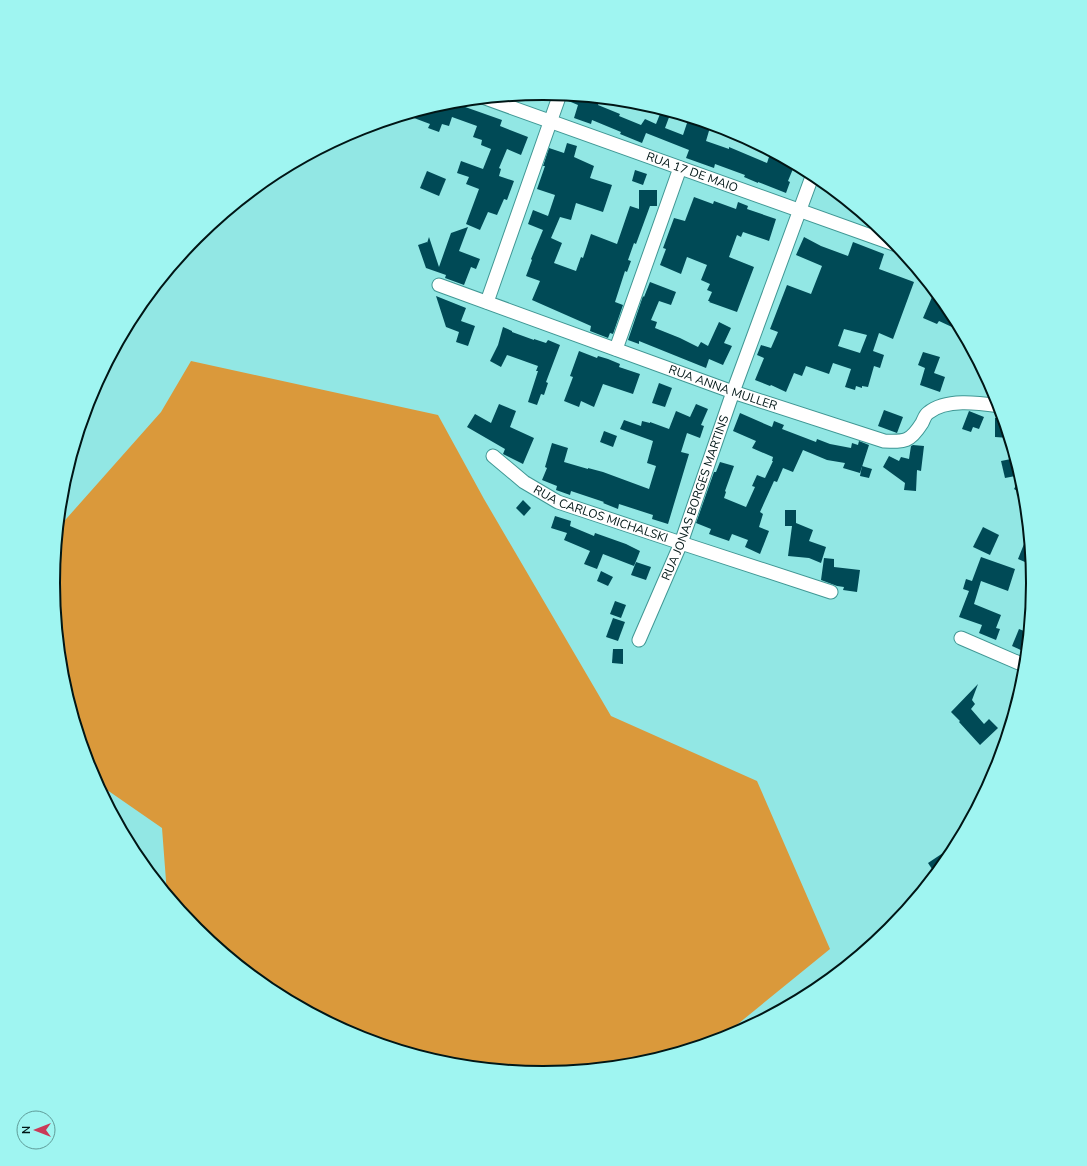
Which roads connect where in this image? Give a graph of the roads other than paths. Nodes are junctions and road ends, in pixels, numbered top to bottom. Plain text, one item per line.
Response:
1 (558, 100) edge
2 (498, 102) edge
3 (550, 121) junction
4 (680, 168) junction
5 (811, 180) edge
6 (799, 211) junction
7 (885, 241) edge
8 (439, 285) dead end
9 (487, 302) junction
10 (616, 349) junction
11 (733, 392) junction
12 (993, 405) edge
13 (493, 456) dead end
14 (681, 543) junction
15 (831, 592) dead end
16 (961, 638) dead end
17 (640, 640) dead end
18 (1020, 663) edge

1 - 3 street
2 - 3 street, RUA 17 DE MAIO
3 - 4 street, RUA 17 DE MAIO
3 - 9 street
4 - 6 street, RUA 17 DE MAIO
4 - 10 street
5 - 6 street, RUA JONAS BORGES MARTINS
6 - 7 street, RUA 17 DE MAIO
6 - 11 street, RUA JONAS BORGES MARTINS
8 - 9 street, RUA ANNA MULLER
9 - 10 street, RUA ANNA MULLER
10 - 11 street, RUA ANNA MULLER
11 - 12 street, RUA ANNA MULLER
11 - 14 street, RUA JONAS BORGES MARTINS
13 - 14 street, RUA CARLOS MICHALSKI
14 - 15 street, RUA CARLOS MICHALSKI
14 - 17 street, RUA JONAS BORGES MARTINS
16 - 18 street

